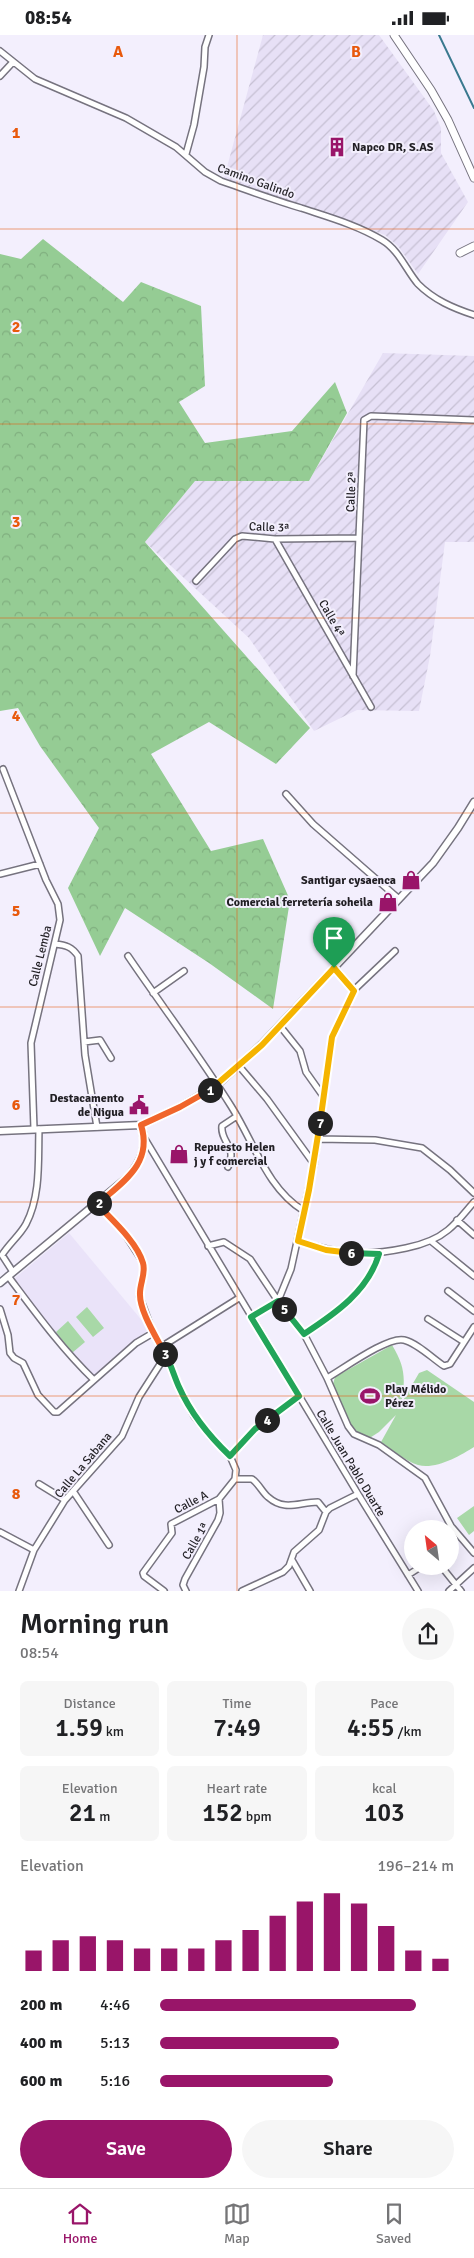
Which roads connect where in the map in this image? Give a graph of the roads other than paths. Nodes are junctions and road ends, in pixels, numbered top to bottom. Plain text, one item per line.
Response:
1 (209, 35) edge
2 (394, 35) edge
3 (0, 51) edge
4 (13, 62) junction
5 (0, 76) edge
6 (186, 154) junction
7 (474, 178) edge
8 (474, 246) edge
9 (460, 253) dead end
10 (474, 315) edge
11 (474, 419) edge
12 (359, 538) junction
13 (275, 539) junction
14 (196, 581) dead end
15 (353, 676) junction
16 (371, 707) dead end
17 (1, 771) edge
18 (286, 794) dead end
19 (474, 801) edge
20 (40, 864) junction
21 (0, 874) edge
22 (399, 899) junction
23 (55, 944) junction
24 (395, 951) dead end
25 (128, 956) dead end
26 (334, 968) junction
27 (184, 971) dead end
28 (354, 991) junction
29 (153, 993) junction
30 (280, 1026) junction
31 (84, 1042) junction
32 (111, 1058) dead end
33 (238, 1065) junction
34 (216, 1085) junction
35 (323, 1096) junction
36 (237, 1116) junction
37 (141, 1125) junction
38 (97, 1127) junction
39 (36, 1129) junction
40 (0, 1131) edge
41 (145, 1139) junction
42 (318, 1139) junction
43 (314, 1164) junction
44 (228, 1167) dead end
45 (474, 1193) edge
46 (474, 1202) edge
47 (97, 1204) junction
48 (304, 1211) junction
49 (457, 1220) junction
50 (474, 1235) edge
51 (298, 1241) junction
52 (431, 1241) junction
53 (208, 1246) junction
54 (379, 1254) junction
55 (10, 1274) junction
56 (474, 1276) edge
57 (0, 1283) edge
58 (448, 1291) dead end
59 (239, 1297) junction
60 (278, 1301) junction
61 (0, 1309) edge
62 (474, 1311) edge
63 (251, 1317) junction
64 (428, 1319) dead end
65 (474, 1327) edge
66 (154, 1333) junction
67 (304, 1334) junction
68 (464, 1343) junction
69 (161, 1347) junction
70 (166, 1355) junction
71 (327, 1378) junction
72 (94, 1380) junction
73 (299, 1396) junction
74 (230, 1456) junction
75 (235, 1479) junction
76 (39, 1484) dead end
77 (73, 1491) junction
78 (358, 1494) junction
79 (219, 1499) junction
80 (66, 1500) junction
81 (326, 1512) junction
82 (0, 1533) edge
83 (109, 1545) dead end
84 (34, 1550) junction
85 (474, 1553) edge
86 (292, 1560) junction
87 (474, 1568) edge
88 (404, 1569) edge
89 (408, 1575) edge
90 (448, 1575) edge
91 (456, 1585) junction
92 (19, 1591) edge
93 (164, 1591) edge
94 (186, 1591) edge
95 (242, 1591) edge
96 (310, 1591) edge
97 (418, 1591) edge
98 (449, 1591) edge
99 (461, 1591) edge

1 - 6 street
2 - 7 main road
3 - 4 street, Camino Galindo
4 - 5 street
4 - 6 street, Camino Galindo
6 - 10 street, Camino Galindo
8 - 9 main road
11 - 12 street, Calle 2ª
12 - 13 street, Calle 3ª
12 - 15 street, Calle 2ª
13 - 14 street, Calle 3ª
13 - 15 street, Calle 4ª
15 - 16 street, Calle 4ª
17 - 20 street, Calle Lemba
18 - 22 street
19 - 22 street
20 - 21 street
20 - 23 street, Calle Lemba
22 - 26 street
23 - 31 street
23 - 39 street, Calle Lemba
24 - 28 street
25 - 29 street
26 - 28 street
26 - 30 street
27 - 29 street
28 - 35 street
29 - 34 street
30 - 33 street
30 - 35 street
31 - 32 street
31 - 38 street
33 - 34 street
33 - 43 street
34 - 36 street
34 - 37 street
35 - 42 street
36 - 44 street
36 - 48 street
37 - 38 street
37 - 41 street
38 - 39 street
39 - 40 street
39 - 55 street, Calle Lemba
41 - 47 street
41 - 53 street, Calle Juan Pablo Duarte
42 - 43 street
42 - 45 street
43 - 48 street
46 - 49 street
47 - 55 street
47 - 66 street
48 - 51 street
49 - 50 street
49 - 52 street
51 - 54 street
51 - 60 street
52 - 54 street
52 - 56 street
53 - 59 street, Calle Juan Pablo Duarte
53 - 60 street
54 - 67 street
55 - 57 street
55 - 72 street
58 - 62 street
59 - 63 street, Calle Juan Pablo Duarte
59 - 69 street
60 - 63 street
60 - 67 street
61 - 72 street
63 - 73 street, Calle Juan Pablo Duarte
64 - 68 street
65 - 68 street
66 - 69 street
66 - 72 street
67 - 71 street
68 - 71 street
69 - 70 street
70 - 74 street
70 - 77 street, Calle La Sabana
71 - 85 street
73 - 74 street
73 - 78 street, Calle Juan Pablo Duarte
74 - 75 street
75 - 79 street
75 - 81 street
76 - 80 street
77 - 80 street, Calle La Sabana
77 - 83 street
78 - 81 street
78 - 88 street, Calle Juan Pablo Duarte
79 - 93 street, Calle A
79 - 94 street, Calle 1ª
80 - 84 street, Calle La Sabana
81 - 86 street
82 - 84 street
84 - 92 street, Calle La Sabana
86 - 95 street
86 - 96 street
87 - 91 street
89 - 97 street, Calle Juan Pablo Duarte
90 - 91 street
91 - 98 street
91 - 99 street

